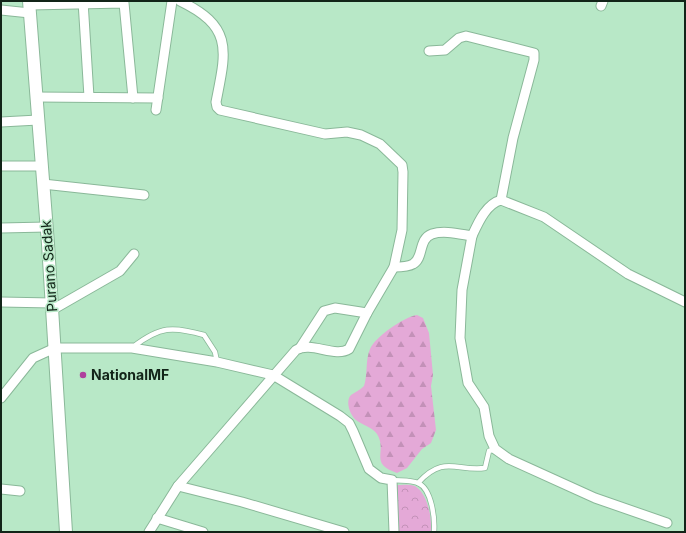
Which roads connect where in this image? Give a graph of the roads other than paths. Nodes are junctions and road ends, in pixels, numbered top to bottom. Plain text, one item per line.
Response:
1 (172, 1) edge
2 (180, 1) edge
3 (83, 2) edge
4 (30, 6) edge
5 (1, 10) edge
6 (429, 51) dead end
7 (36, 97) junction
8 (89, 98) junction
9 (133, 98) junction
10 (158, 98) junction
11 (156, 110) dead end
12 (38, 120) junction
13 (1, 122) edge
14 (1, 166) edge
15 (42, 166) junction
16 (43, 184) junction
17 (144, 195) dead end
18 (501, 200) junction
19 (47, 227) junction
20 (1, 228) edge
21 (472, 236) junction
22 (134, 254) dead end
23 (394, 267) junction
24 (1, 302) edge
25 (685, 302) edge
26 (52, 307) junction
27 (367, 313) junction
28 (55, 348) junction
29 (132, 348) junction
30 (300, 348) junction
31 (217, 362) junction
32 (272, 375) junction
33 (1, 398) edge
34 (494, 449) junction
35 (392, 480) junction
36 (418, 483) junction
37 (178, 486) junction
38 (1, 489) edge
39 (20, 491) dead end
40 (157, 518) junction
41 (667, 523) dead end
42 (66, 532) edge
43 (149, 532) edge
44 (203, 532) edge
45 (344, 532) edge
46 (394, 532) edge
47 (434, 532) edge

1 - 10 street
2 - 23 street
3 - 4 street
3 - 8 street
3 - 9 street
4 - 5 street
4 - 7 main road, Purano Sadak
6 - 18 street
7 - 8 street
7 - 12 main road, Purano Sadak
8 - 9 street
9 - 10 street
10 - 11 street
12 - 13 street
12 - 15 main road, Purano Sadak
14 - 15 street
15 - 16 main road, Purano Sadak
16 - 17 street
16 - 19 main road, Purano Sadak
18 - 21 street
18 - 25 street
19 - 20 street
19 - 26 main road, Purano Sadak
21 - 23 street
21 - 34 street
22 - 26 street
23 - 27 street
24 - 26 street
26 - 28 main road, Purano Sadak
27 - 30 street
27 - 30 street
28 - 29 street
28 - 33 street
28 - 42 main road, Purano Sadak
29 - 31 street
29 - 31 lane
30 - 32 street
31 - 32 street
32 - 35 street
32 - 37 street
34 - 36 lane
34 - 41 street
35 - 36 lane
35 - 46 street
36 - 47 lane
37 - 40 street
37 - 45 street
38 - 39 street
40 - 43 street
40 - 44 street

